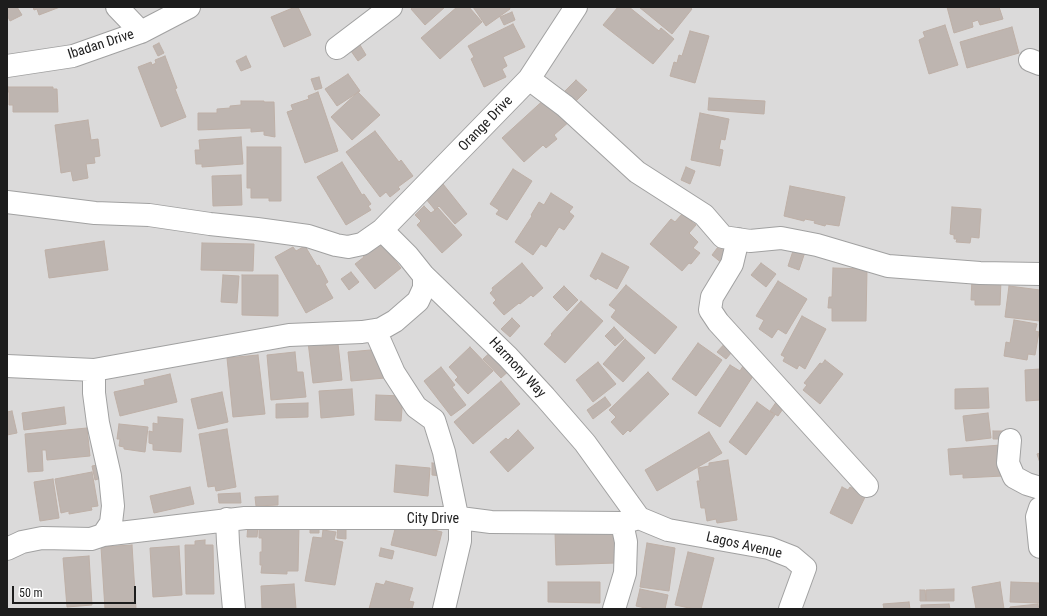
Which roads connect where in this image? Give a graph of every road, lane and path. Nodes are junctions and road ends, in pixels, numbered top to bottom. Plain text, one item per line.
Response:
1 (117, 7) edge
2 (189, 7) edge
3 (391, 7) edge
4 (576, 7) edge
5 (141, 32) junction
6 (337, 48) dead end
7 (7, 66) edge
8 (529, 79) junction
9 (7, 202) edge
10 (382, 230) junction
11 (738, 239) junction
12 (1040, 274) edge
13 (424, 276) junction
14 (375, 330) junction
15 (7, 366) edge
16 (94, 370) junction
17 (1010, 440) dead end
18 (867, 486) dead end
19 (1040, 488) edge
20 (1040, 508) edge
21 (460, 518) junction
22 (227, 519) junction
23 (631, 520) junction
24 (103, 535) junction
25 (1040, 547) edge
26 (7, 549) edge
27 (234, 609) edge
28 (444, 609) edge
29 (614, 609) edge
30 (790, 609) edge

1 - 5 street
2 - 5 street, Ibadan Drive
3 - 6 street
4 - 8 street, Orange Drive
5 - 7 street, Ibadan Drive
8 - 10 street, Orange Drive
8 - 11 street
9 - 10 street, Orange Drive
10 - 13 street, Harmony Way
11 - 12 street
11 - 18 street
13 - 14 street
13 - 23 street, Harmony Way
14 - 16 street
14 - 21 street
15 - 16 street
16 - 24 street
17 - 19 street
20 - 25 street
21 - 22 street, City Drive
21 - 23 street, City Drive
21 - 28 street
22 - 24 street, City Drive
22 - 27 street
23 - 29 street
23 - 30 street, Lagos Avenue
24 - 26 street, City Drive

